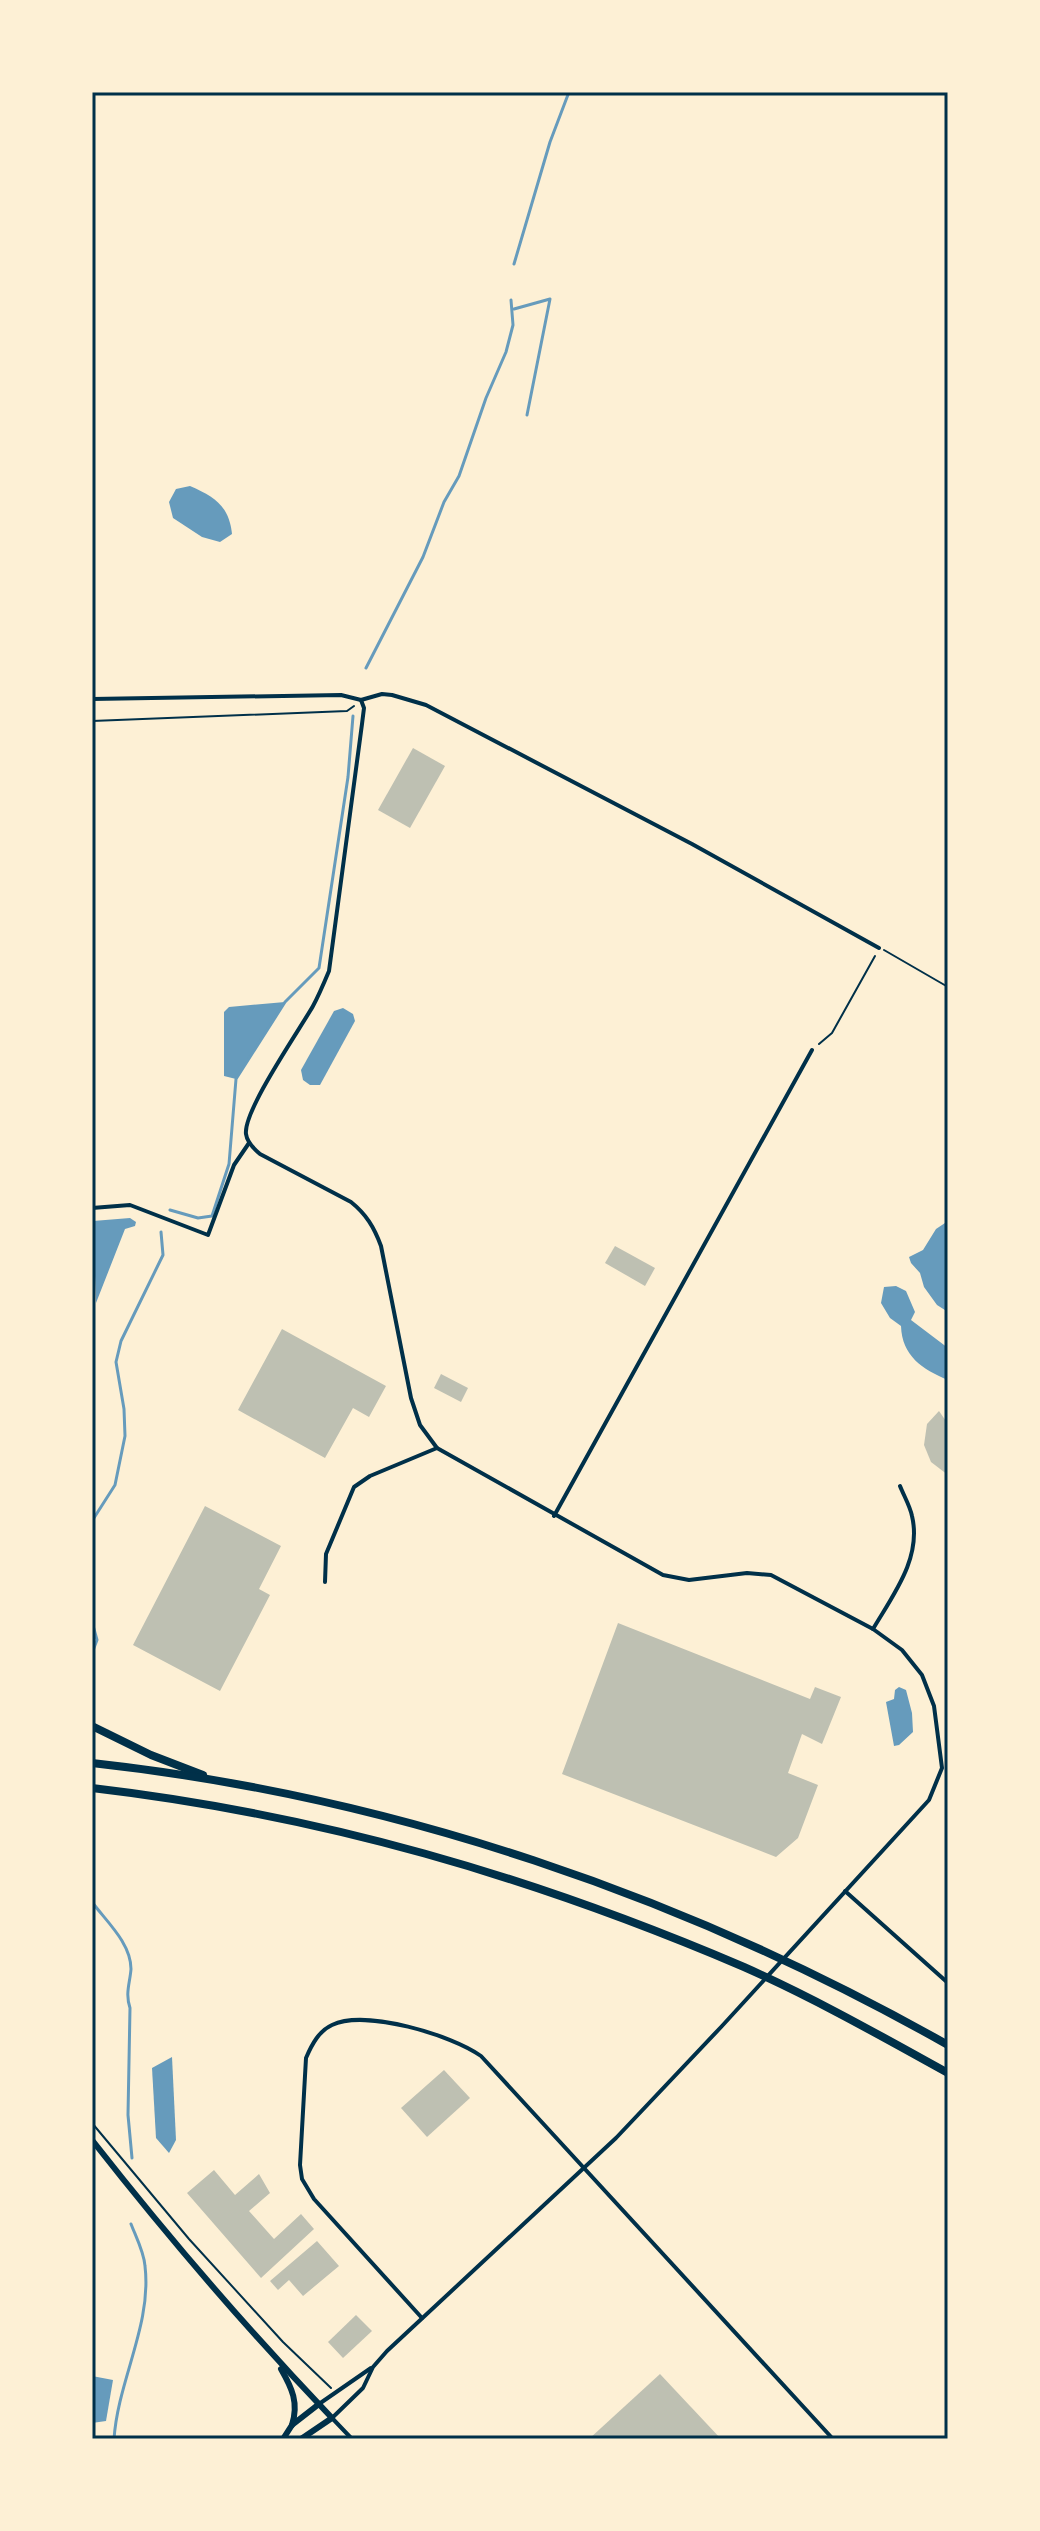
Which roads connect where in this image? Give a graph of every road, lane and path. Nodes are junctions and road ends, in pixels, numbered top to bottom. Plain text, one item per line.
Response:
1 (92, 699) edge
2 (361, 700) junction
3 (92, 721) edge
4 (879, 948) junction
5 (948, 987) edge
6 (812, 1050) joint
7 (249, 1143) junction
8 (92, 1208) edge
9 (437, 1448) junction
10 (900, 1486) dead end
11 (554, 1516) junction
12 (325, 1582) dead end
13 (873, 1629) junction
14 (92, 1726) edge
15 (92, 1763) edge
16 (945, 1768) edge
17 (218, 1781) junction
18 (92, 1788) edge
19 (845, 1890) junction
20 (948, 1983) edge
21 (948, 2045) edge
22 (948, 2073) edge
23 (92, 2123) edge
24 (92, 2140) edge
25 (584, 2169) junction
26 (422, 2318) junction
27 (277, 2360) junction
28 (373, 2367) junction
29 (335, 2392) junction
30 (319, 2404) junction
31 (332, 2418) junction
32 (292, 2425) junction
33 (283, 2439) edge
34 (301, 2439) edge
35 (352, 2439) edge
36 (833, 2439) edge

1 - 2 street
2 - 3 path
2 - 4 street
2 - 7 street
4 - 5 path
4 - 6 path
6 - 11 street
7 - 8 street
7 - 9 street
9 - 11 street
9 - 12 street
10 - 13 street
11 - 13 street
13 - 16 street
14 - 17 highway
15 - 17 highway
16 - 19 street
17 - 21 highway
18 - 22 highway
19 - 20 street
19 - 25 street
23 - 29 path
24 - 27 main road
25 - 26 street
25 - 26 street
25 - 36 street
26 - 28 street
27 - 30 main road
27 - 32 main road
28 - 29 street
28 - 31 street
29 - 30 street
30 - 31 main road
30 - 32 main road
31 - 34 main road
31 - 35 street
32 - 33 main road

